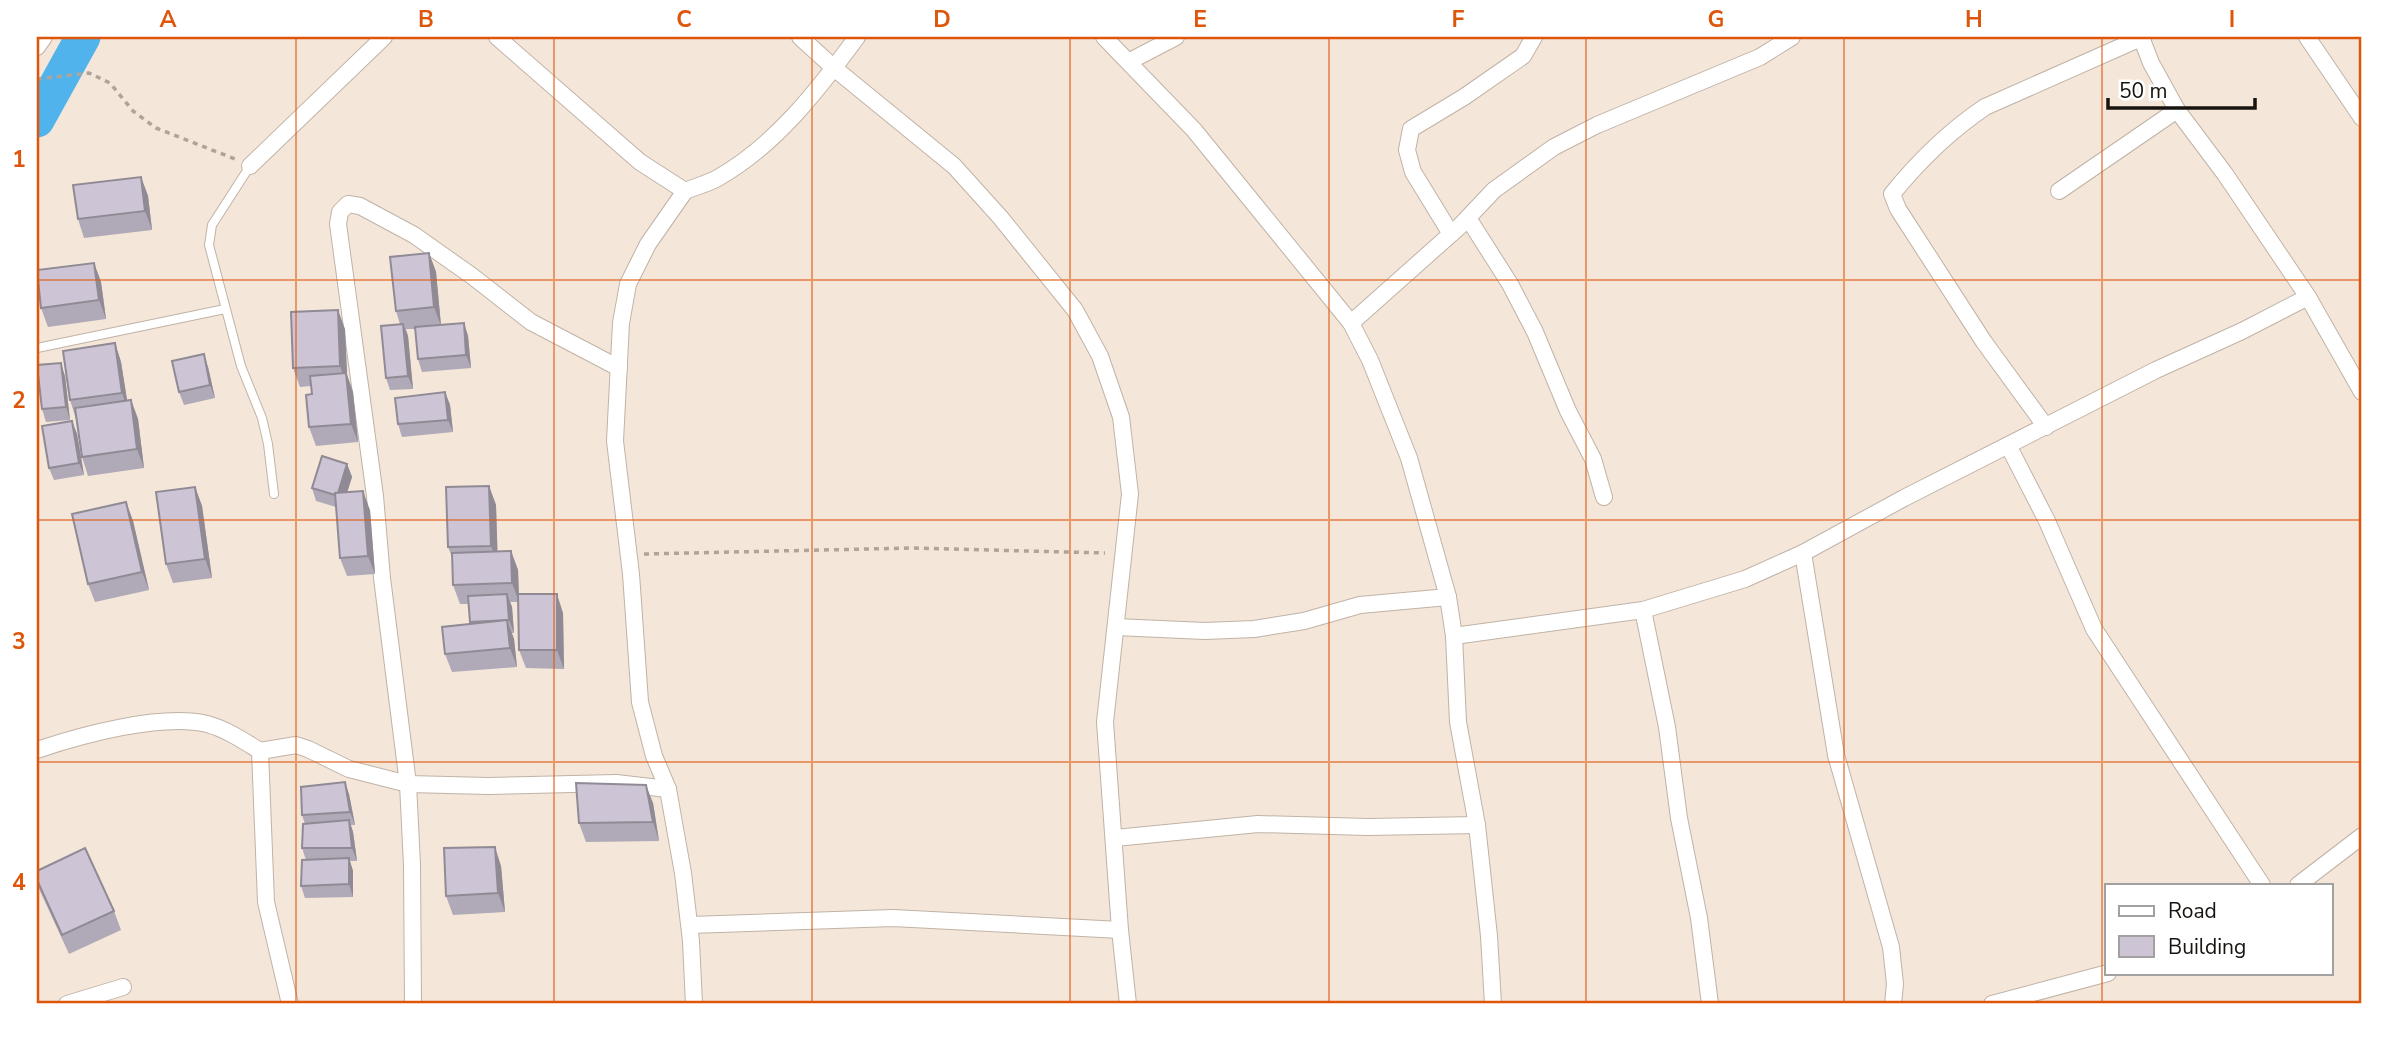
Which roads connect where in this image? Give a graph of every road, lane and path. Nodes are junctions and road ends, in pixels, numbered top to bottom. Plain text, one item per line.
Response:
1 (44, 37) edge
2 (384, 37) edge
3 (497, 37) edge
4 (800, 37) edge
5 (857, 37) edge
6 (1104, 37) edge
7 (1176, 37) edge
8 (1534, 37) edge
9 (1792, 37) edge
10 (2142, 37) edge
11 (2307, 37) edge
12 (37, 47) edge
13 (1130, 61) junction
14 (834, 68) junction
15 (37, 79) edge
16 (2177, 110) junction
17 (2362, 118) edge
18 (250, 166) junction
19 (685, 191) junction
20 (2059, 191) dead end
21 (1468, 218) junction
22 (1451, 234) junction
23 (2308, 297) junction
24 (225, 309) junction
25 (1351, 323) junction
26 (37, 348) edge
27 (619, 368) junction
28 (2362, 392) edge
29 (2046, 427) junction
30 (2009, 447) junction
31 (274, 494) dead end
32 (1604, 498) dead end
33 (1124, 553) junction
34 (1803, 554) junction
35 (628, 555) junction
36 (1448, 597) junction
37 (1643, 610) junction
38 (1116, 627) junction
39 (1454, 636) junction
40 (37, 751) edge
41 (260, 751) junction
42 (408, 784) junction
43 (668, 789) junction
44 (1477, 825) junction
45 (2362, 836) edge
46 (1115, 838) junction
47 (2261, 884) edge
48 (2299, 884) edge
49 (690, 925) junction
50 (1120, 930) junction
51 (2105, 974) edge
52 (122, 987) dead end
53 (67, 1004) edge
54 (290, 1004) edge
55 (413, 1004) edge
56 (694, 1004) edge
57 (1128, 1004) edge
58 (1493, 1004) edge
59 (1710, 1004) edge
60 (1893, 1004) edge
61 (1992, 1004) edge

1 - 12 street
2 - 18 street
3 - 19 street
4 - 14 street
5 - 14 street
6 - 13 street
7 - 13 street
8 - 22 street
9 - 21 street
10 - 16 street
10 - 29 street
11 - 17 street
13 - 25 street
14 - 19 street
14 - 33 street
15 - 18 path
16 - 20 street
16 - 23 street
18 - 24 lane
19 - 27 street
21 - 22 street
21 - 32 street
22 - 25 street
23 - 28 street
23 - 29 street
24 - 26 lane
24 - 31 lane
25 - 36 street
27 - 35 street
27 - 42 street
29 - 30 street
30 - 34 street
30 - 47 street
33 - 35 path
33 - 38 street
34 - 37 street
34 - 60 street
35 - 43 street
36 - 38 street
36 - 39 street
37 - 39 street
37 - 59 street
38 - 46 street
39 - 44 street
40 - 41 street
41 - 42 street
41 - 54 street
42 - 43 street
42 - 55 street
43 - 49 street
44 - 46 street
44 - 58 street
45 - 48 street
46 - 50 street
49 - 50 street
49 - 56 street
50 - 57 street
51 - 61 street
52 - 53 street

